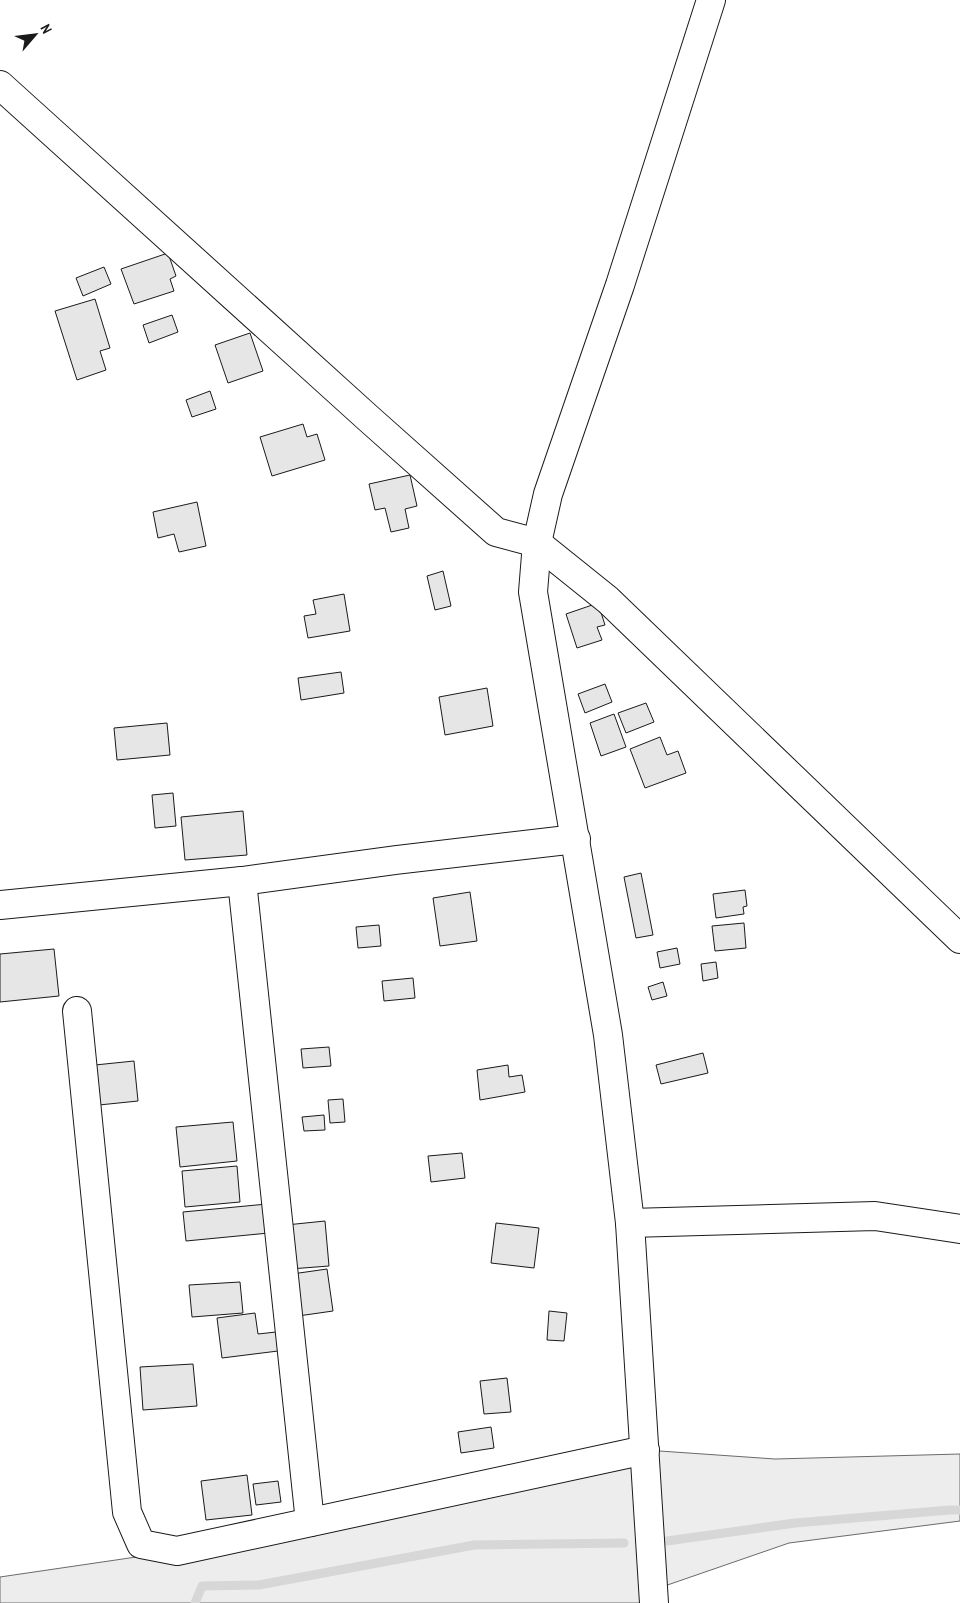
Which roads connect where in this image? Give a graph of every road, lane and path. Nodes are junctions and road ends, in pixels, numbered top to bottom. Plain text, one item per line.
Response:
1 (711, 0) edge
2 (0, 85) edge
3 (537, 543) junction
4 (576, 840) junction
5 (242, 881) junction
6 (0, 905) edge
7 (960, 939) edge
8 (77, 1011) dead end
9 (630, 1223) junction
10 (960, 1229) edge
11 (645, 1450) junction
12 (310, 1522) junction
13 (654, 1603) edge

1 - 3 street
2 - 3 street
3 - 4 street
3 - 7 street
4 - 5 street
4 - 9 street
5 - 6 street
5 - 12 street
8 - 12 street
9 - 10 street
9 - 11 street
11 - 12 street
11 - 13 street

